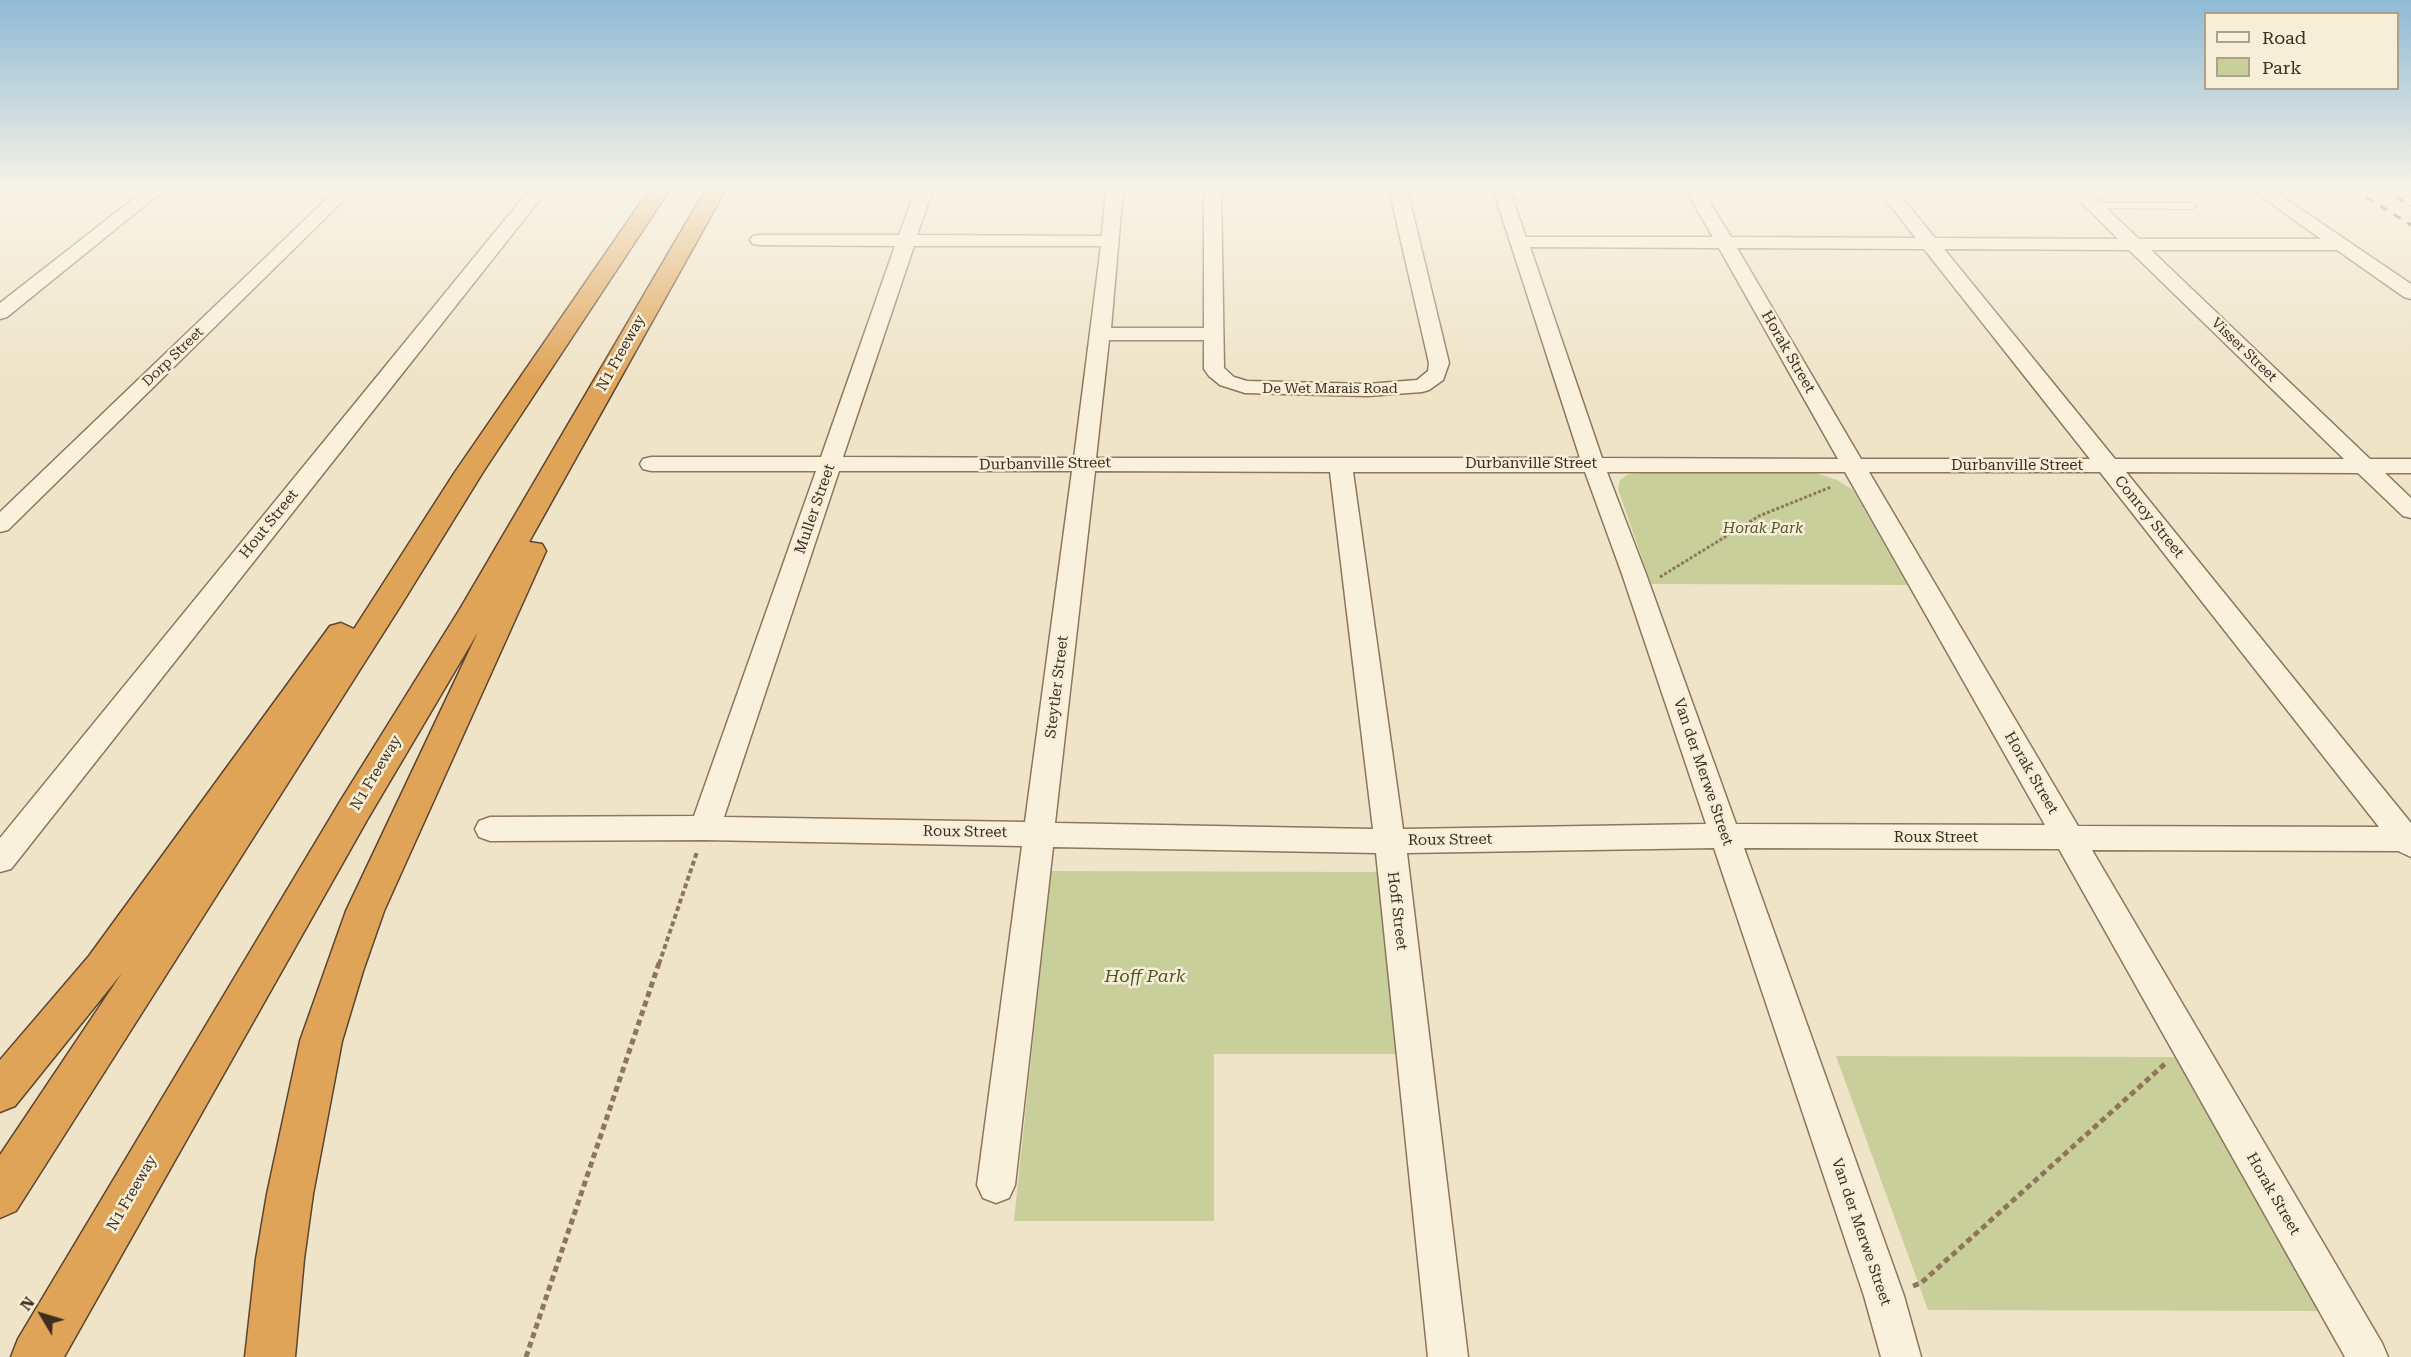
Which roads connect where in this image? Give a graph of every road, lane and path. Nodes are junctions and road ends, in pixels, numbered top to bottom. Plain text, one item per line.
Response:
1 (76, 252) edge
2 (281, 252) edge
3 (487, 252) edge
4 (617, 252) edge
5 (680, 252) edge
6 (903, 252) edge
7 (1109, 252) edge
8 (1214, 252) edge
9 (1413, 252) edge
10 (1523, 252) edge
11 (1730, 252) edge
12 (1937, 252) edge
13 (2144, 252) edge
14 (2353, 252) edge
15 (2411, 292) edge
16 (0, 313) edge
17 (1099, 334) junction
18 (1215, 334) junction
19 (574, 438) junction
20 (1083, 463) junction
21 (651, 464) dead end
22 (1593, 464) junction
23 (830, 465) junction
24 (1341, 465) junction
25 (2107, 466) junction
26 (2364, 466) junction
27 (2411, 466) edge
28 (1856, 471) junction
29 (469, 472) junction
30 (2411, 511) edge
31 (0, 525) edge
32 (1639, 590) junction
33 (705, 828) junction
34 (490, 829) dead end
35 (12, 830) edge
36 (1040, 833) junction
37 (1725, 836) junction
38 (2070, 839) junction
39 (1390, 841) junction
40 (2409, 841) edge
41 (0, 860) edge
42 (2190, 1051) junction
43 (0, 1092) edge
44 (996, 1185) dead end
45 (0, 1195) edge
46 (1884, 1296) junction
47 (36, 1357) edge
48 (270, 1357) edge
49 (526, 1357) edge
50 (1448, 1357) edge
51 (1901, 1357) edge
52 (2368, 1357) edge

1 - 16 street
2 - 31 street, Dorp Street
3 - 35 street, Hout Street
4 - 29 highway
5 - 19 highway, N1 Freeway
6 - 23 street, Muller Street
7 - 17 street, Steytler Street
8 - 18 street, De Wet Marais Road
9 - 18 street, De Wet Marais Road
10 - 22 street, Van der Merwe Street
11 - 28 street, Horak Street
12 - 25 street, Conroy Street
13 - 26 street, Visser Street
14 - 15 street
17 - 18 street
17 - 20 street, Steytler Street
19 - 47 highway, N1 Freeway
19 - 48 highway
20 - 23 street, Durbanville Street
20 - 24 street, Durbanville Street
20 - 36 street, Steytler Street
21 - 23 street, Durbanville Street
22 - 24 street, Durbanville Street
22 - 28 street, Durbanville Street
22 - 32 street, Van der Merwe Street
23 - 33 street, Muller Street
24 - 39 street, Hoff Street
25 - 26 street, Durbanville Street
25 - 28 street, Durbanville Street
25 - 40 street, Conroy Street
26 - 27 street, Durbanville Street
26 - 30 street, Visser Street
28 - 32 path
28 - 38 street, Horak Street
29 - 43 highway
29 - 45 highway
32 - 37 street, Van der Merwe Street
33 - 34 street, Roux Street
33 - 36 street, Roux Street
33 - 49 path
35 - 41 street, Hout Street
36 - 39 street, Roux Street
36 - 44 street, Steytler Street
37 - 38 street, Roux Street
37 - 39 street, Roux Street
37 - 46 street, Van der Merwe Street
38 - 40 street, Roux Street
38 - 42 street, Horak Street
39 - 50 street, Hoff Street
42 - 46 path
42 - 52 street, Horak Street
46 - 51 street, Van der Merwe Street

